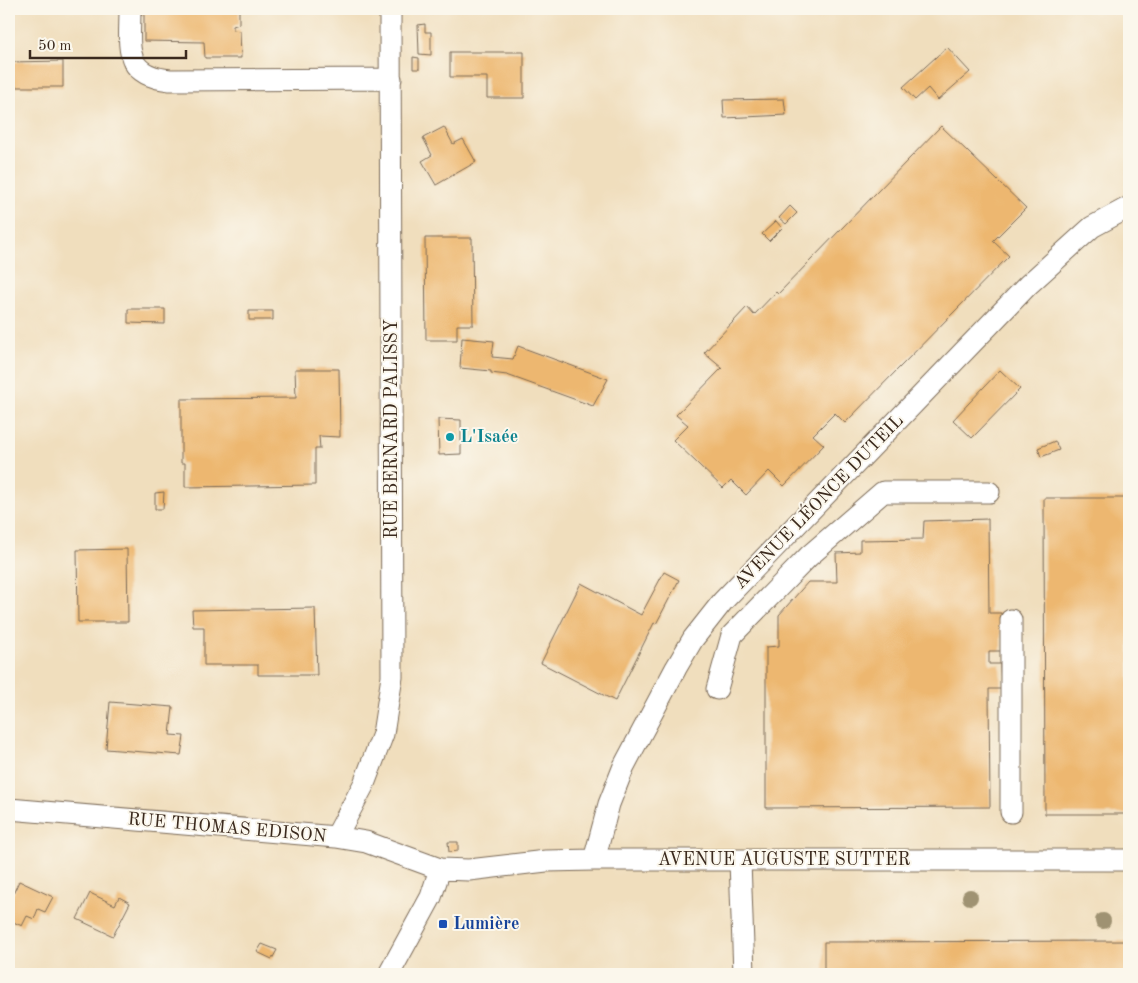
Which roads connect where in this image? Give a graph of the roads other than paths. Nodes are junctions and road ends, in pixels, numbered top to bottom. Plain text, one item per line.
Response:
1 (130, 9) edge
2 (390, 9) edge
3 (391, 79) junction
4 (1129, 207) edge
5 (989, 492) dead end
6 (1011, 620) dead end
7 (717, 689) dead end
8 (9, 809) edge
9 (1011, 812) dead end
10 (336, 837) junction
11 (594, 860) junction
12 (1129, 860) edge
13 (740, 861) junction
14 (440, 869) junction
15 (389, 974) edge
16 (744, 974) edge

1 - 3 street
2 - 3 street, RUE BERNARD PALISSY
3 - 10 street, RUE BERNARD PALISSY
4 - 11 street, AVENUE LÉONCE DUTEIL
5 - 7 street
6 - 9 street
8 - 10 street, RUE THOMAS EDISON
10 - 14 street, RUE THOMAS EDISON
11 - 13 street, AVENUE AUGUSTE SUTTER
11 - 14 street, AVENUE AUGUSTE SUTTER
12 - 13 street, AVENUE AUGUSTE SUTTER
13 - 16 street
14 - 15 street

